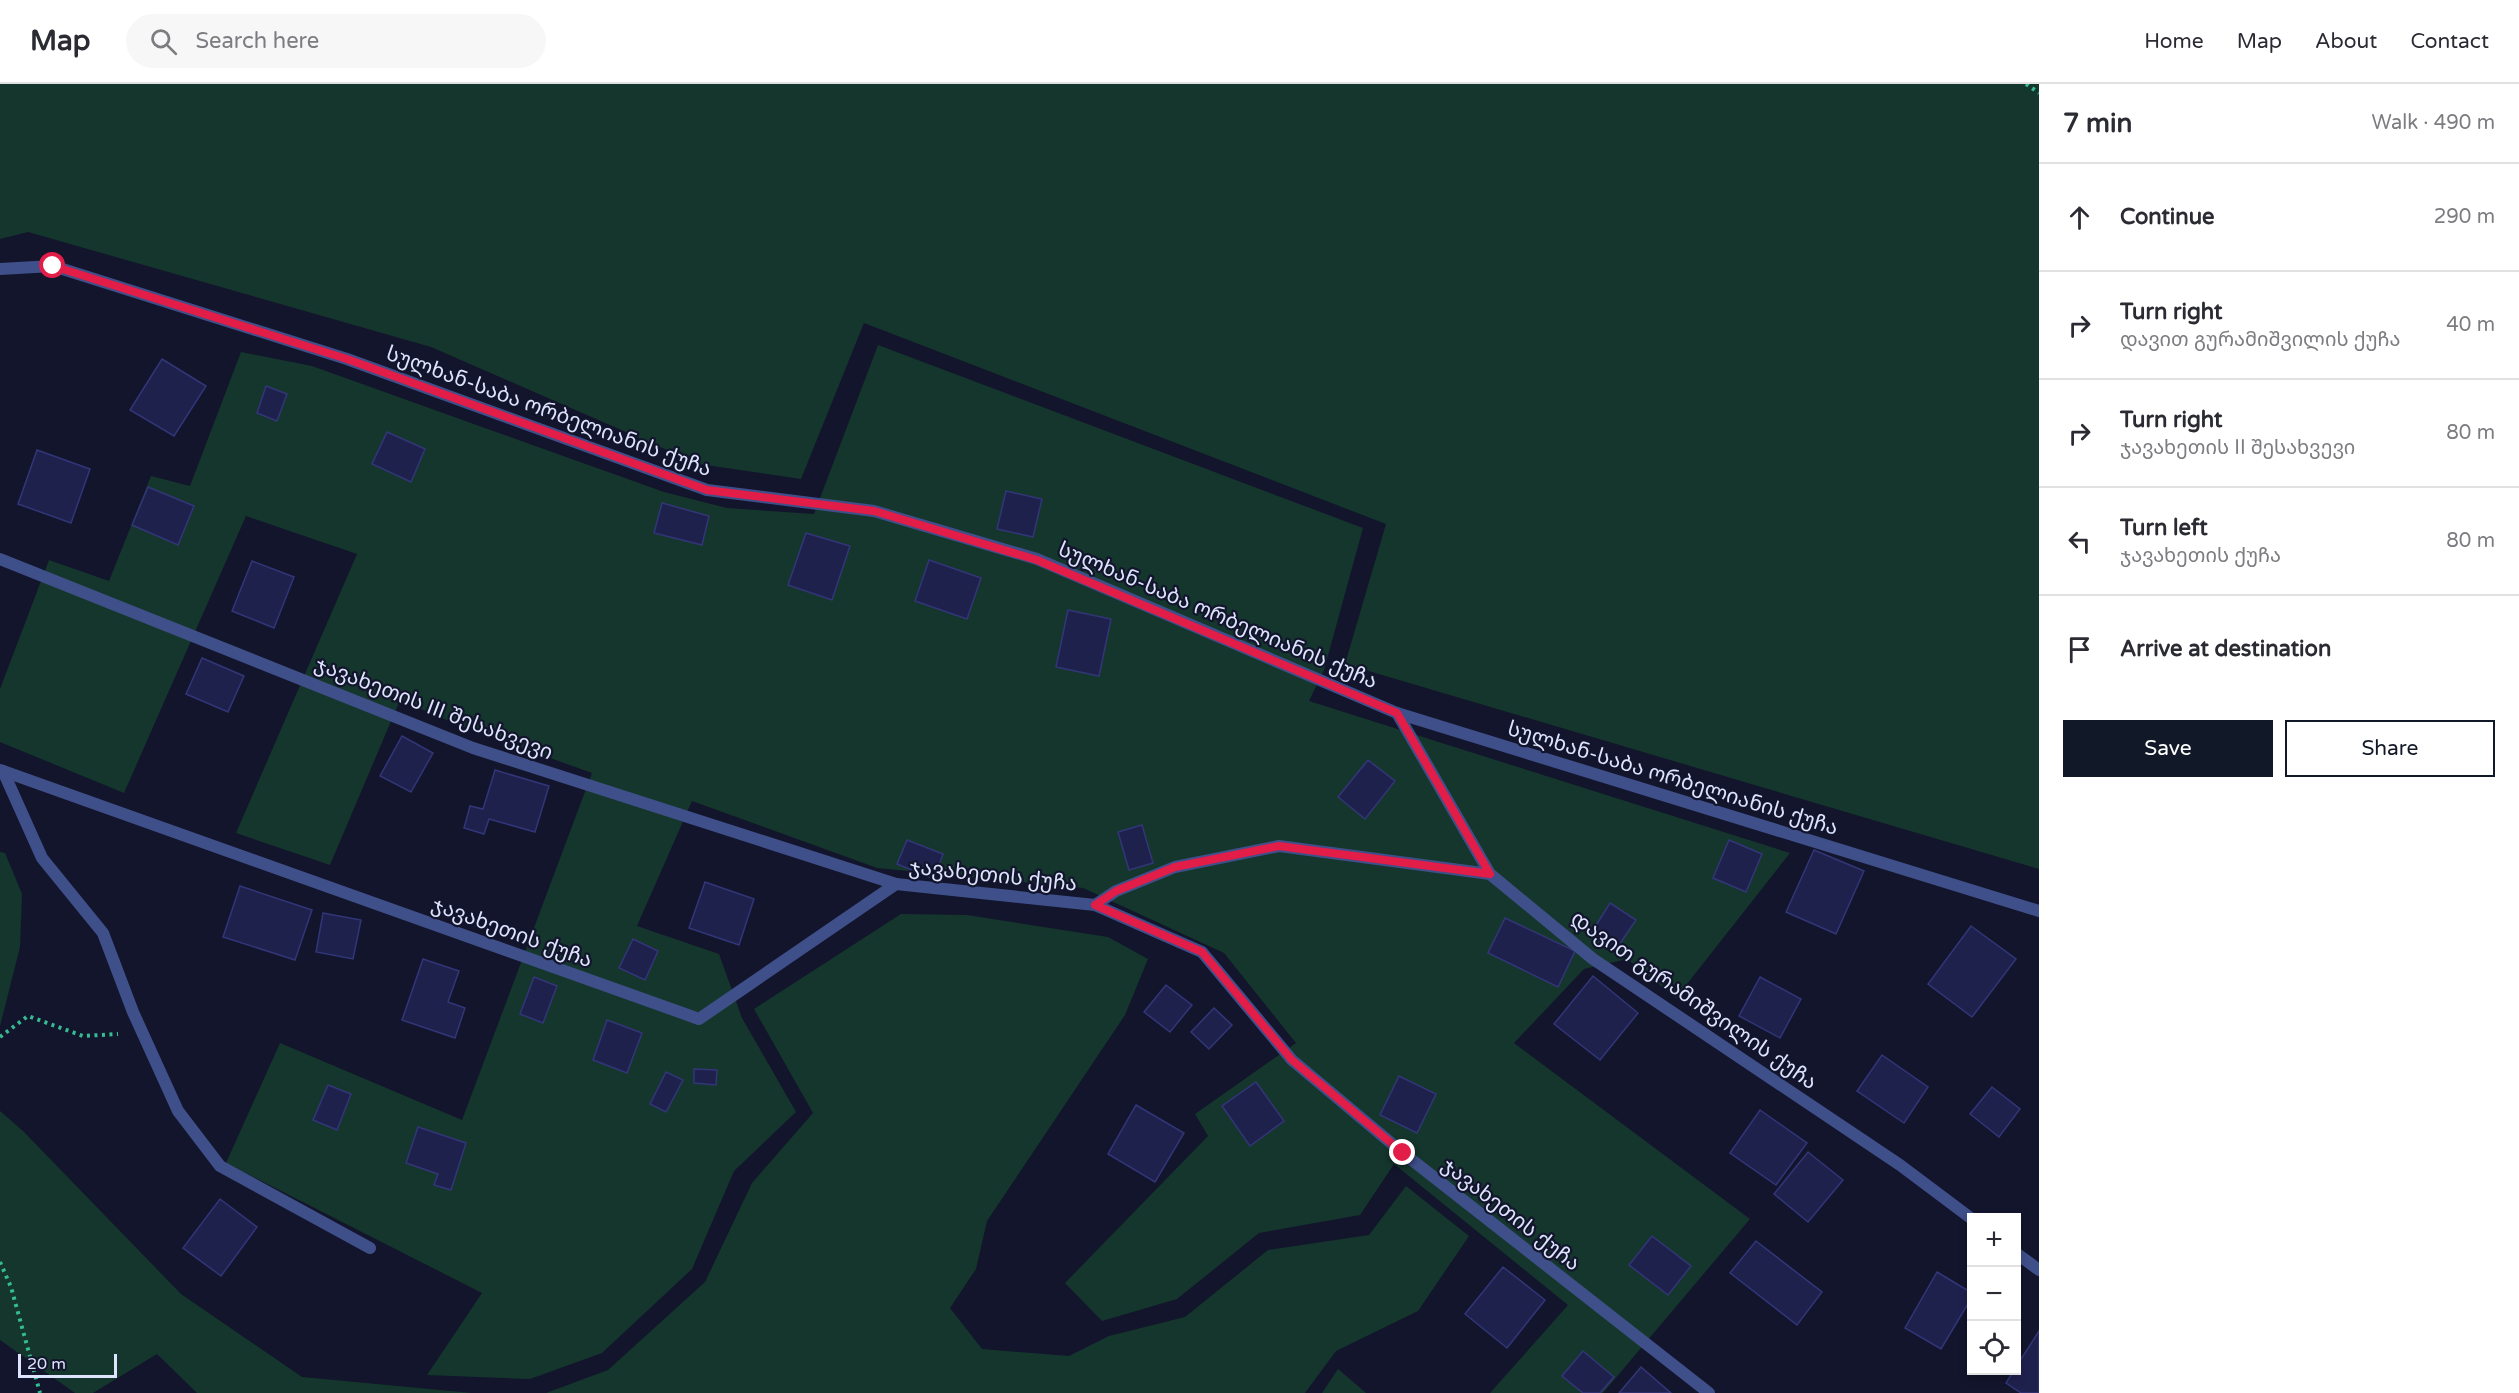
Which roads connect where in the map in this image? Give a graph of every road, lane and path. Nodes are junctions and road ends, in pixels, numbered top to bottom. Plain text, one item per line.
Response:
1 (2026, 84) edge
2 (2039, 93) edge
3 (0, 269) edge
4 (0, 559) edge
5 (1397, 713) junction
6 (2, 770) edge
7 (1490, 874) junction
8 (896, 884) junction
9 (1095, 905) junction
10 (2039, 911) edge
11 (133, 1011) junction
12 (0, 1037) edge
13 (1967, 1216) edge
14 (370, 1248) dead end
15 (2021, 1257) edge
16 (0, 1262) edge
17 (2039, 1270) edge
18 (40, 1393) edge
19 (1709, 1393) edge

1 - 2 path
3 - 5 street, სულხან-საბა ორბელიანის ქუჩა
4 - 8 street, ჯავახეთის III შესახვევი
5 - 7 street, დავით გურამიშვილის ქუჩა
5 - 10 street, სულხან-საბა ორბელიანის ქუჩა
6 - 8 street, ჯავახეთის ქუჩა
6 - 11 street
7 - 9 street
7 - 13 street, დავით გურამიშვილის ქუჩა
8 - 9 street, ჯავახეთის ქუჩა
9 - 19 street, ჯავახეთის ქუჩა
11 - 12 path
11 - 14 street
15 - 17 street
16 - 18 path

